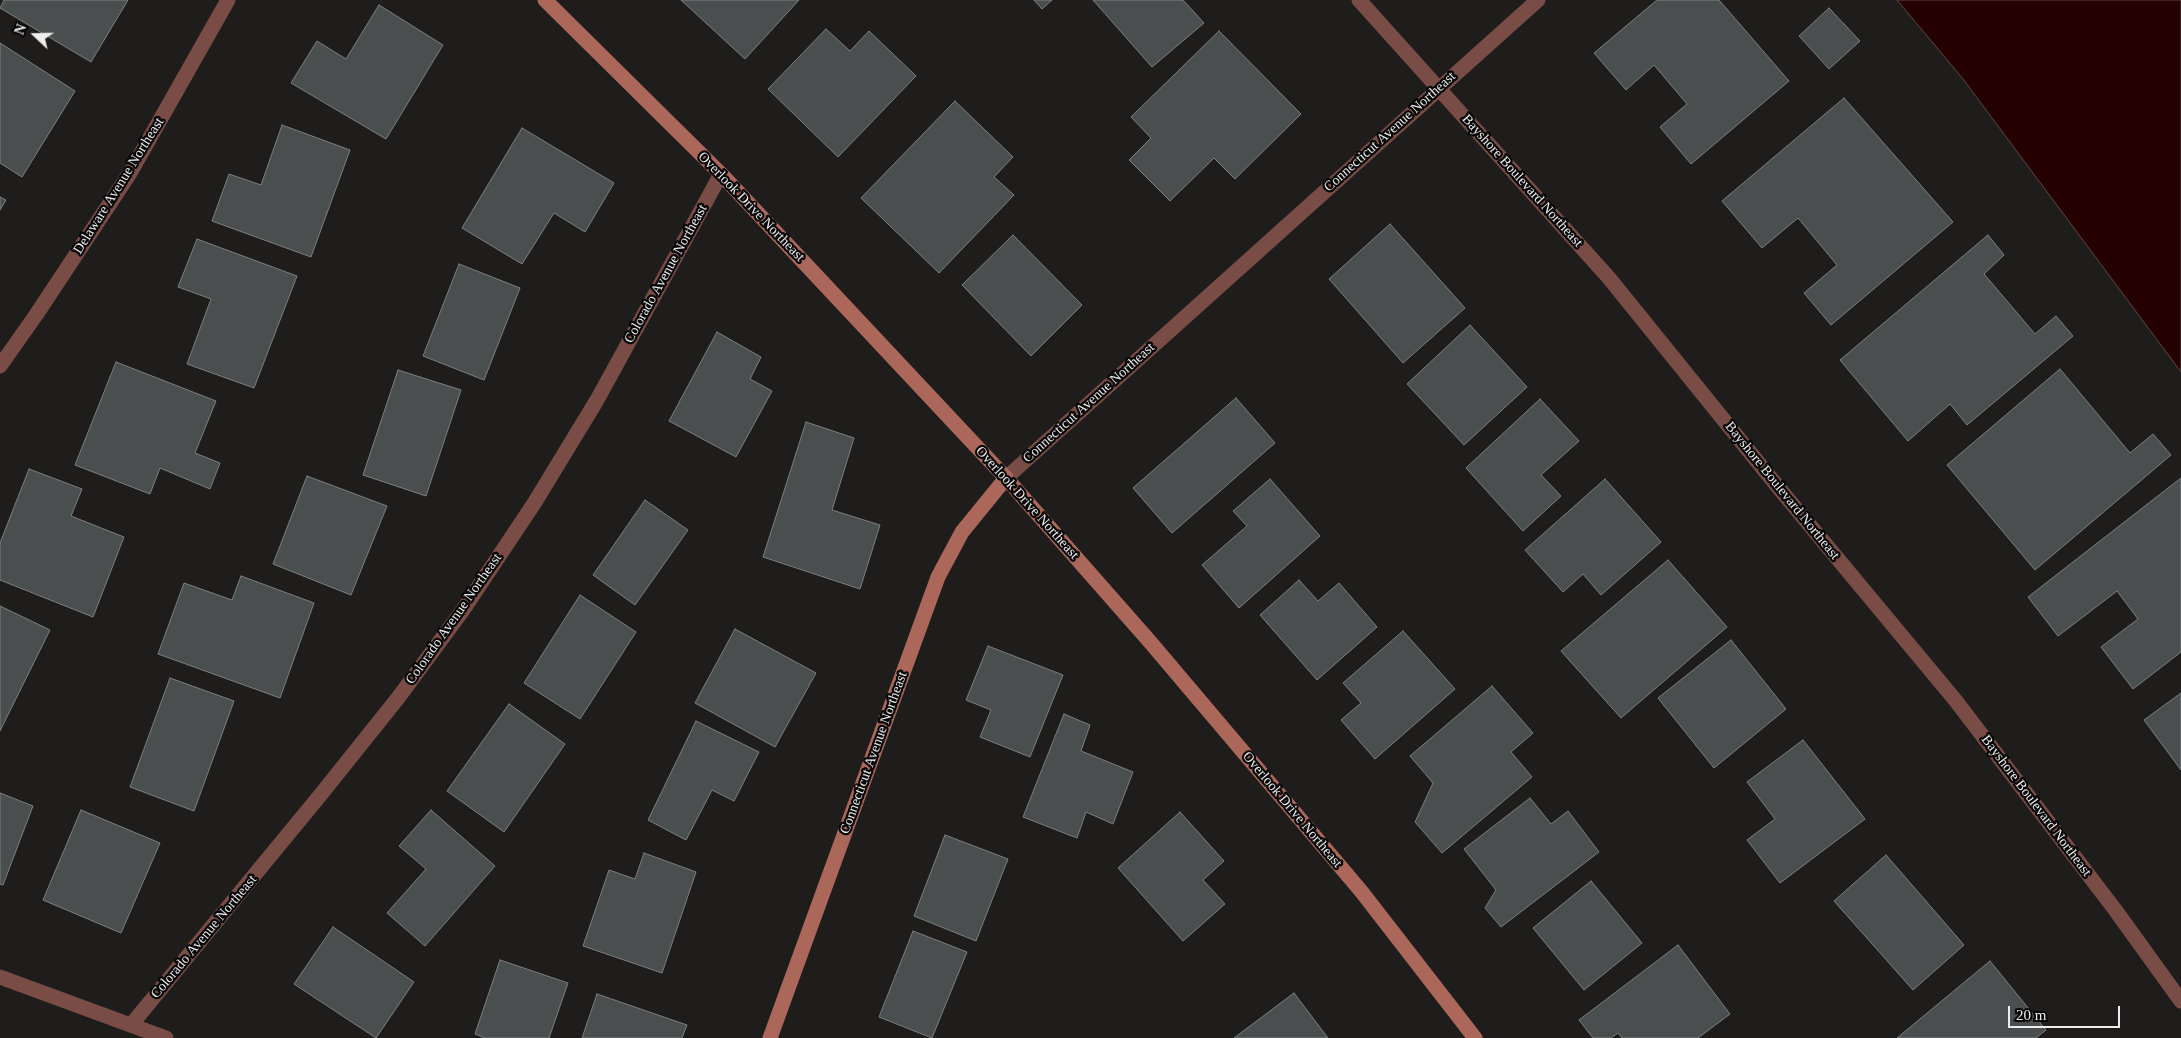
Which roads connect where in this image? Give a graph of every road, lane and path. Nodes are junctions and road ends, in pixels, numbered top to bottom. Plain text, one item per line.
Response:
1 (228, 0) edge
2 (545, 0) edge
3 (1359, 0) edge
4 (1538, 0) edge
5 (1439, 88) junction
6 (721, 174) junction
7 (0, 366) edge
8 (1006, 478) junction
9 (0, 977) edge
10 (2181, 1001) edge
11 (131, 1025) junction
12 (166, 1038) edge
13 (770, 1038) edge
14 (1474, 1038) edge

1 - 7 street, Delaware Avenue Northeast
2 - 6 street, Overlook Drive Northeast
3 - 5 street, Bayshore Boulevard Northeast
4 - 5 street, Connecticut Avenue Northeast
5 - 8 street, Connecticut Avenue Northeast
5 - 10 street, Bayshore Boulevard Northeast
6 - 8 street, Overlook Drive Northeast
6 - 11 street, Colorado Avenue Northeast
8 - 13 street, Connecticut Avenue Northeast
8 - 14 street, Overlook Drive Northeast
9 - 11 street
11 - 12 street

